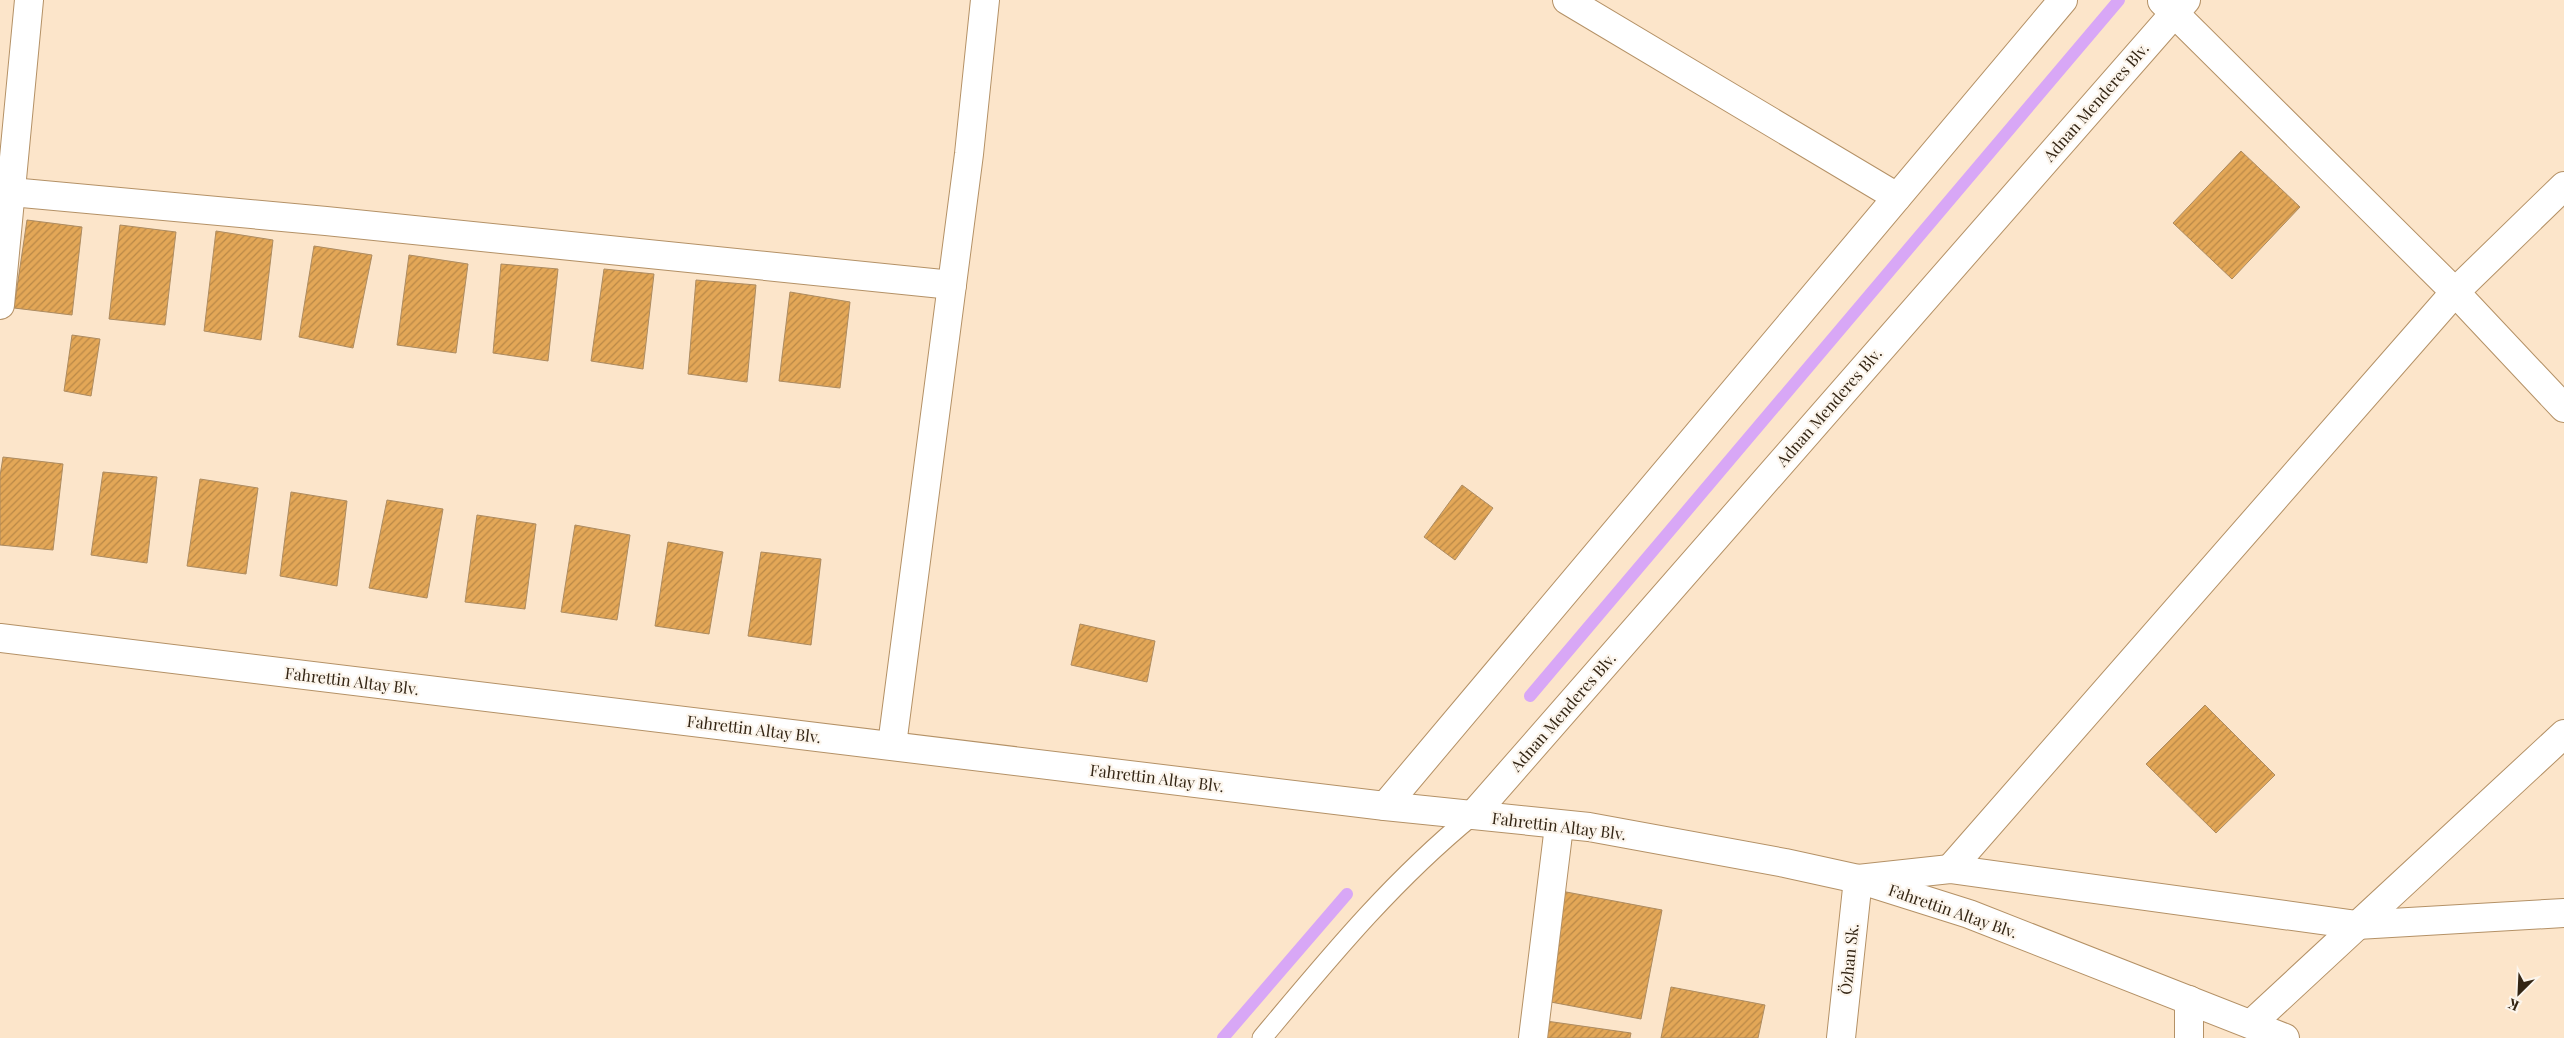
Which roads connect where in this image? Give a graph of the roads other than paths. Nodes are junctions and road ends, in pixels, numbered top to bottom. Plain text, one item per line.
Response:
1 (29, 0) edge
2 (985, 0) edge
3 (1567, 0) edge
4 (2063, 0) edge
5 (2173, 4) edge
6 (2564, 186) edge
7 (10, 192) junction
8 (1897, 197) junction
9 (952, 285) junction
10 (2455, 292) junction
11 (0, 305) edge
12 (2564, 408) edge
13 (0, 638) edge
14 (2564, 734) edge
15 (892, 746) junction
16 (1385, 806) junction
17 (1473, 815) junction
18 (1559, 826) junction
19 (1950, 869) junction
20 (1858, 879) junction
21 (2564, 913) edge
22 (2357, 925) junction
23 (2189, 1000) junction
24 (2251, 1024) junction
25 (1262, 1038) edge
26 (1533, 1038) edge
27 (1841, 1038) edge
28 (2189, 1038) edge
29 (2285, 1038) edge

1 - 7 street
2 - 9 street
3 - 8 street
4 - 8 street
5 - 10 street
5 - 17 street, Adnan Menderes Blv.
6 - 10 street
7 - 9 street
7 - 11 street
8 - 16 street
9 - 15 street
10 - 12 street
10 - 19 street
13 - 15 street, Fahrettin Altay Blv.
14 - 22 street
15 - 16 street, Fahrettin Altay Blv.
16 - 17 street, Fahrettin Altay Blv.
17 - 18 street, Fahrettin Altay Blv.
17 - 25 lane
18 - 20 street, Fahrettin Altay Blv.
18 - 26 street
19 - 20 street
19 - 22 street
20 - 23 street, Fahrettin Altay Blv.
20 - 27 street, Özhan Sk.
21 - 22 street
22 - 24 street
23 - 24 street, Fahrettin Altay Blv.
23 - 28 street
24 - 29 street, Fahrettin Altay Blv.

